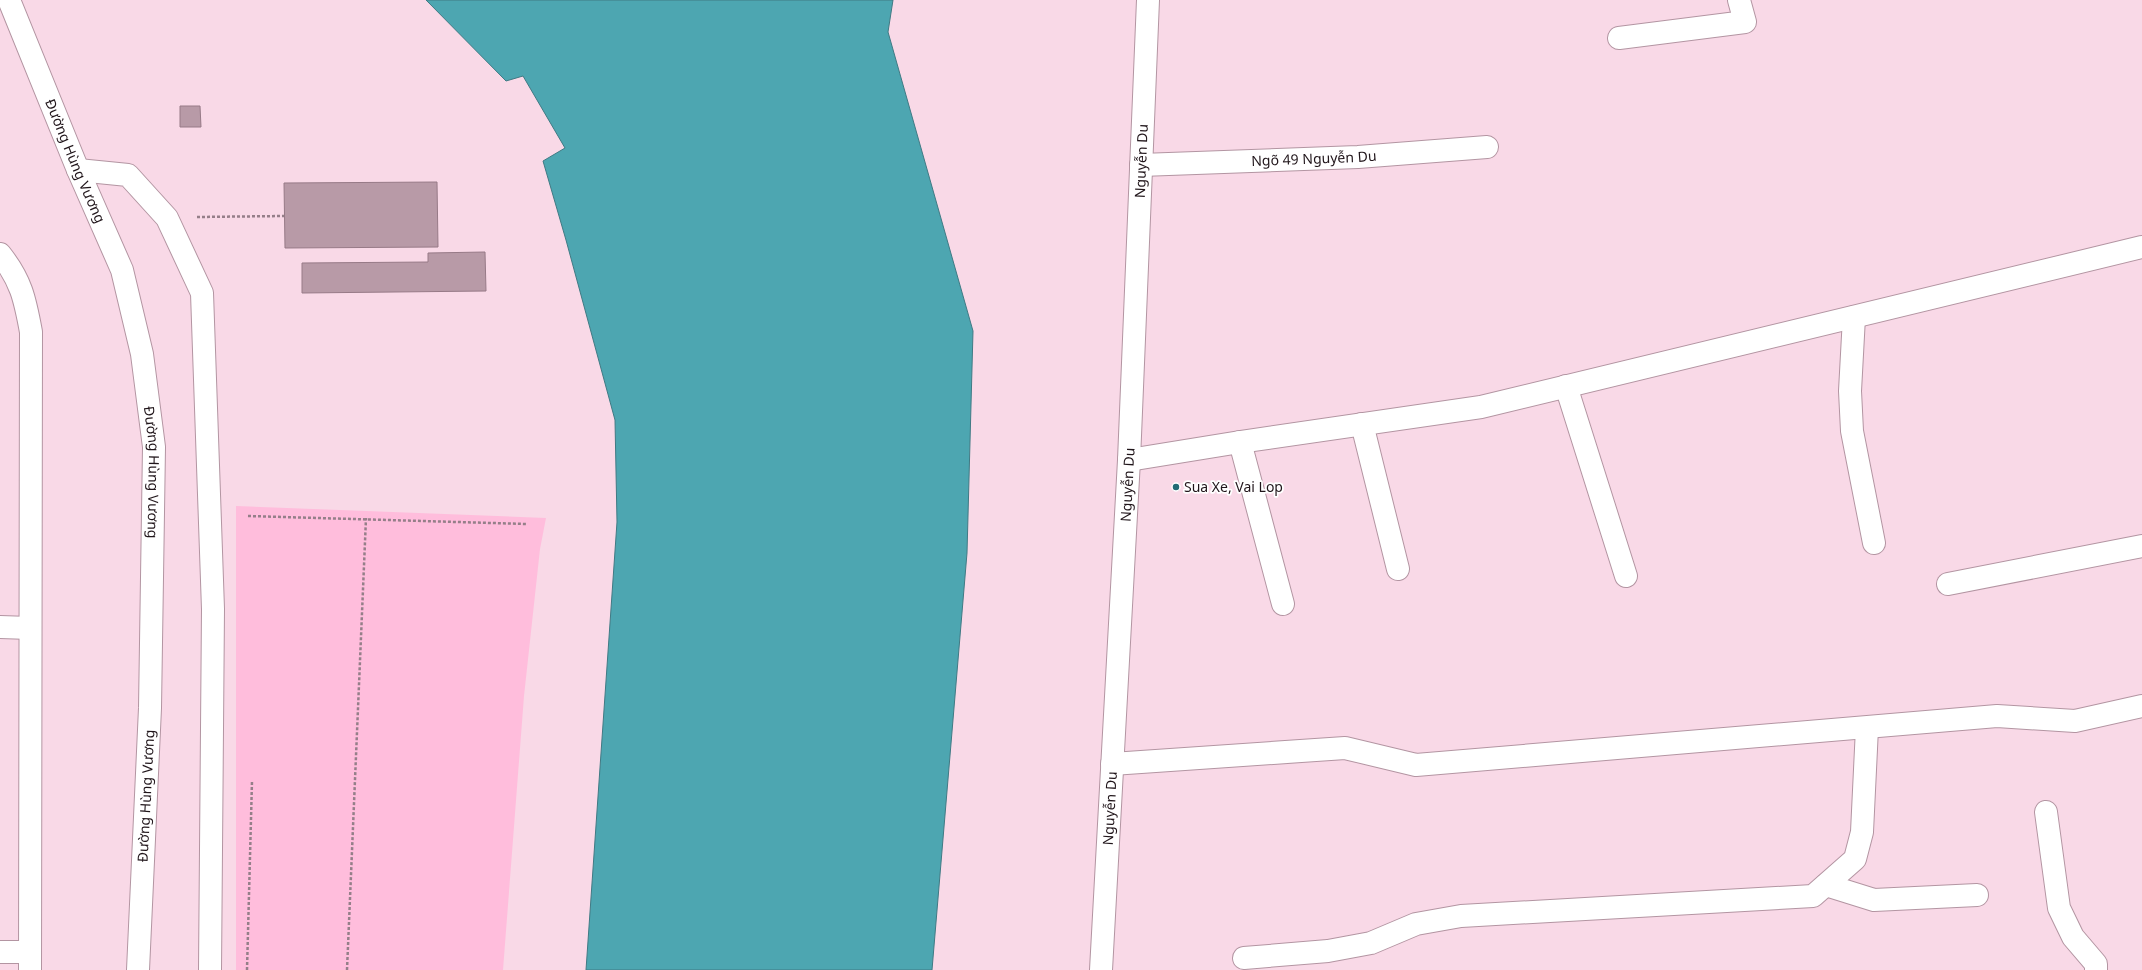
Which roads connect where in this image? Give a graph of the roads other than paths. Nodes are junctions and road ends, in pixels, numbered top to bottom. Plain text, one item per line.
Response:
1 (9, 0) edge
2 (1148, 0) edge
3 (1739, 0) edge
4 (1619, 38) dead end
5 (1487, 147) dead end
6 (1141, 165) junction
7 (78, 170) junction
8 (2142, 247) edge
9 (0, 254) edge
10 (1854, 317) junction
11 (1566, 386) junction
12 (1362, 424) junction
13 (1240, 442) junction
14 (1128, 460) junction
15 (1874, 543) dead end
16 (2142, 546) edge
17 (1398, 569) dead end
18 (1626, 576) dead end
19 (1948, 584) dead end
20 (1283, 604) dead end
21 (0, 627) edge
22 (30, 628) junction
23 (2142, 706) edge
24 (1867, 728) junction
25 (1112, 764) junction
26 (2046, 812) dead end
27 (1826, 885) junction
28 (1977, 895) dead end
29 (0, 952) edge
30 (1244, 958) dead end
31 (30, 961) edge
32 (138, 970) edge
33 (210, 970) edge
34 (1101, 970) edge
35 (2096, 970) edge

1 - 7 street, Đường Hùng Vương
2 - 6 street, Nguyễn Du
3 - 4 street
5 - 6 street, Ngõ 49 Nguyễn Du
6 - 14 street, Nguyễn Du
7 - 32 street, Đường Hùng Vương
7 - 33 street
8 - 10 street
9 - 22 street
10 - 11 street
10 - 15 street
11 - 12 street
11 - 18 street
12 - 13 street
12 - 17 street
13 - 14 street
13 - 20 street
14 - 25 street, Nguyễn Du
16 - 19 street
21 - 22 street
22 - 31 street
23 - 24 street
24 - 25 street
24 - 27 street
25 - 34 street, Nguyễn Du
26 - 35 street
27 - 28 street
27 - 30 street
29 - 31 street

